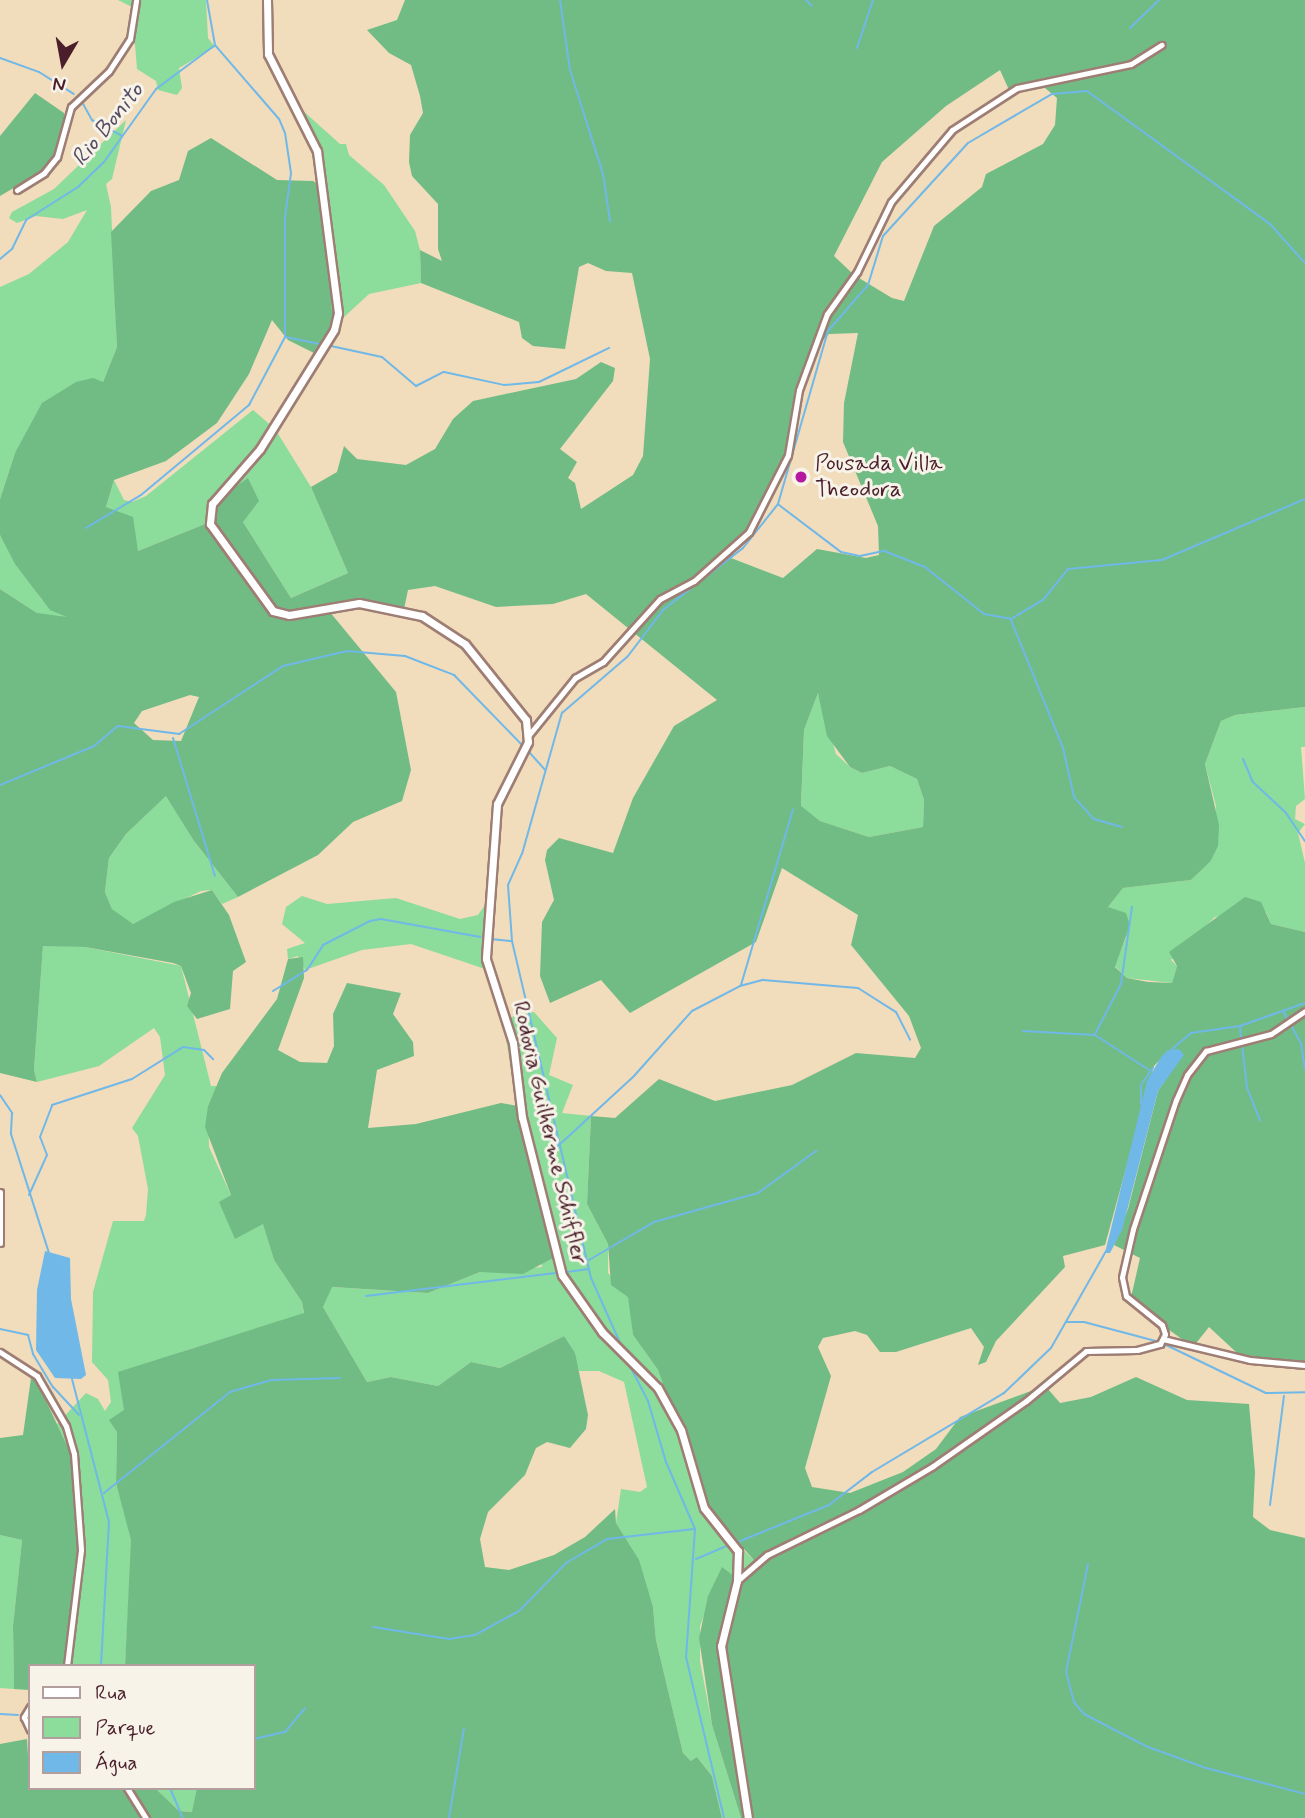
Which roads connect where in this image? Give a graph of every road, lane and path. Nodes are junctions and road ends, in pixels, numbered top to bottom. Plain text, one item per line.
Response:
1 (136, 0) edge
2 (267, 0) edge
3 (1162, 44) dead end
4 (17, 190) dead end
5 (528, 736) junction
6 (1305, 1011) edge
7 (0, 1192) edge
8 (0, 1242) edge
9 (1163, 1339) junction
10 (0, 1352) edge
11 (1305, 1365) edge
12 (737, 1581) junction
13 (67, 1664) edge
14 (128, 1790) edge
15 (146, 1818) edge
16 (748, 1818) edge

1 - 4 street
2 - 5 street
3 - 5 street
5 - 12 street, Rodovia Guilherme Schiffler
6 - 9 street
7 - 8 street
9 - 11 street
9 - 12 street
10 - 13 street
12 - 16 street, Rodovia Guilherme Schiffler
14 - 15 street

